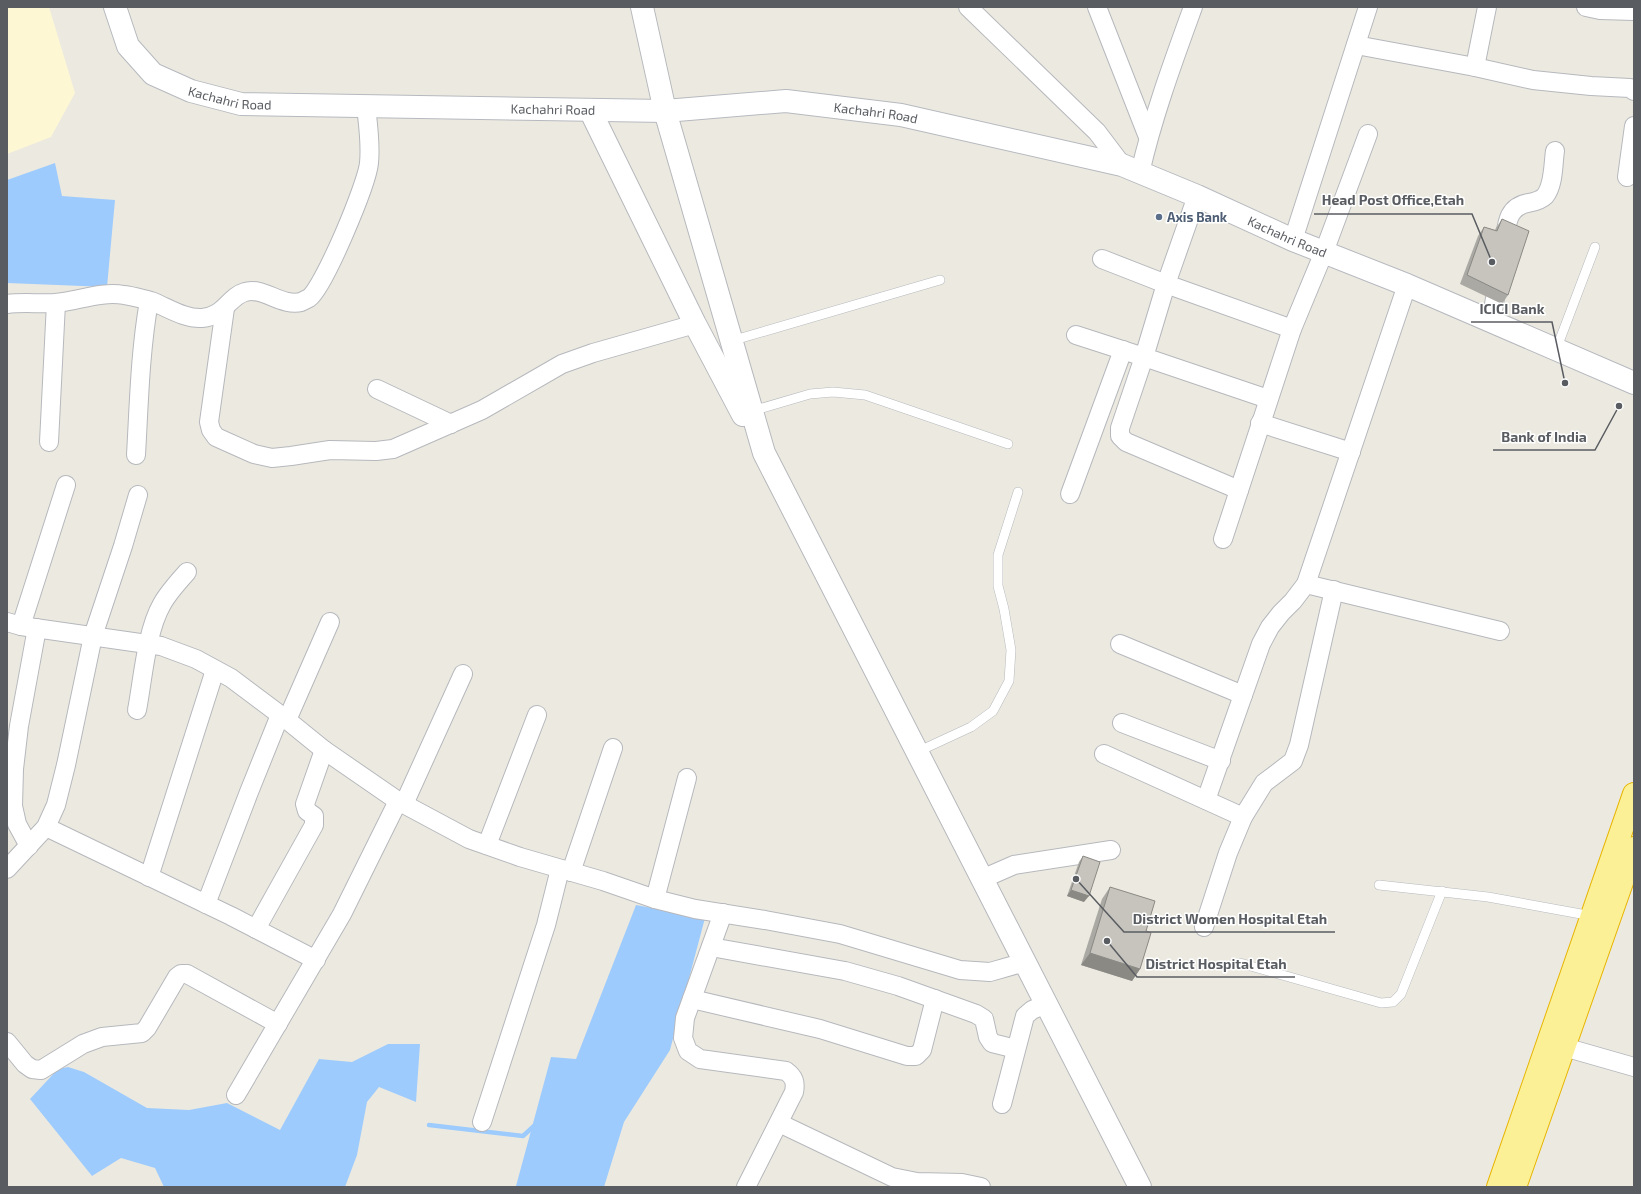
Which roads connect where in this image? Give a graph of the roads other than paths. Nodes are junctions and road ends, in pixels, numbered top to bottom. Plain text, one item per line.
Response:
1 (115, 7) edge
2 (642, 7) edge
3 (968, 7) edge
4 (1098, 7) edge
5 (1194, 7) edge
6 (1368, 7) edge
7 (1487, 7) edge
8 (1586, 7) edge
9 (1634, 11) edge
10 (1356, 45) junction
11 (1475, 67) junction
12 (1634, 91) edge
13 (366, 106) junction
14 (590, 110) junction
15 (665, 111) junction
16 (1634, 126) edge
17 (1368, 134) dead end
18 (1148, 137) junction
19 (1555, 151) dead end
20 (1131, 169) junction
21 (1627, 177) dead end
22 (1197, 196) junction
23 (1293, 240) junction
24 (1595, 247) dead end
25 (1324, 252) junction
26 (1102, 259) dead end
27 (940, 280) dead end
28 (1166, 284) junction
29 (1407, 285) junction
30 (149, 301) junction
31 (56, 303) junction
32 (7, 304) edge
33 (225, 308) junction
34 (1491, 322) junction
35 (694, 324) junction
36 (1292, 328) junction
37 (1076, 335) dead end
38 (731, 341) junction
39 (1123, 350) junction
40 (1556, 350) junction
41 (1144, 357) junction
42 (1634, 383) edge
43 (377, 389) dead end
44 (1268, 399) junction
45 (752, 411) junction
46 (1260, 423) junction
47 (451, 424) junction
48 (49, 442) dead end
49 (1008, 444) dead end
50 (1351, 452) junction
51 (764, 453) junction
52 (136, 455) dead end
53 (66, 485) dead end
54 (1239, 490) junction
55 (1018, 492) dead end
56 (1070, 494) dead end
57 (138, 495) dead end
58 (1222, 539) dead end
59 (187, 572) dead end
60 (1306, 584) junction
61 (1334, 590) junction
62 (330, 622) dead end
63 (22, 625) edge
64 (1500, 630) dead end
65 (92, 636) junction
66 (148, 644) junction
67 (1120, 644) dead end
68 (215, 670) junction
69 (463, 674) dead end
70 (1243, 695) junction
71 (137, 710) dead end
72 (537, 715) dead end
73 (284, 717) junction
74 (1122, 723) dead end
75 (613, 748) dead end
76 (324, 750) junction
77 (917, 752) junction
78 (1104, 754) dead end
79 (1221, 761) junction
80 (687, 778) dead end
81 (1634, 794) edge
82 (1206, 800) junction
83 (401, 803) junction
84 (1242, 817) junction
85 (46, 827) junction
86 (487, 845) junction
87 (29, 846) junction
88 (1634, 848) edge
89 (1111, 850) dead end
90 (7, 869) edge
91 (565, 871) junction
92 (149, 877) junction
93 (982, 879) junction
94 (1378, 886) dead end
95 (1442, 891) junction
96 (655, 899) junction
97 (206, 904) junction
98 (723, 913) junction
99 (1592, 916) junction
100 (1204, 927) dead end
101 (256, 929) junction
102 (711, 946) junction
103 (316, 960) junction
104 (1025, 962) junction
105 (1240, 963) dead end
106 (692, 999) junction
107 (935, 999) junction
108 (1046, 1004) junction
109 (278, 1024) junction
110 (7, 1042) edge
111 (1564, 1046) junction
112 (1016, 1049) junction
113 (1634, 1067) edge
114 (236, 1095) dead end
115 (1002, 1104) dead end
116 (482, 1122) dead end
117 (779, 1123) junction
118 (746, 1187) edge
119 (981, 1187) edge
120 (1140, 1187) edge
121 (1498, 1187) edge
122 (1515, 1187) edge

1 - 13 street, Kachahri Road
2 - 15 street
3 - 20 street
4 - 18 street
5 - 18 street
6 - 10 street
7 - 11 street
8 - 9 street
10 - 11 street
10 - 23 street
11 - 12 street
13 - 14 street, Kachahri Road
13 - 33 street
14 - 15 street, Kachahri Road
14 - 35 street
15 - 20 street, Kachahri Road
15 - 38 street
16 - 21 street
17 - 25 street
18 - 20 street
19 - 34 street
20 - 22 street, Kachahri Road
22 - 23 street, Kachahri Road
22 - 28 street
23 - 25 street, Kachahri Road
24 - 40 lane
25 - 29 street, Kachahri Road
25 - 36 street
26 - 28 street
27 - 38 lane
28 - 36 street
28 - 41 street
29 - 34 street, Kachahri Road
29 - 50 street
30 - 31 street
30 - 33 street
30 - 52 street
31 - 32 street
31 - 48 street
33 - 47 street
34 - 40 street, Kachahri Road
35 - 47 street
35 - 51 street
36 - 44 street
37 - 39 street
38 - 45 street
39 - 41 street
39 - 56 street
40 - 42 street, Kachahri Road
41 - 44 street
41 - 54 street
43 - 47 street
44 - 46 street
45 - 49 lane
45 - 51 street
46 - 50 street
46 - 54 street
50 - 60 street
51 - 77 street
53 - 63 street
54 - 58 street
55 - 77 lane
57 - 65 street
59 - 66 street
60 - 61 street
60 - 70 street
61 - 64 street
61 - 84 street
62 - 73 street
63 - 65 street
63 - 87 street
65 - 66 street
65 - 85 street
66 - 68 street
66 - 71 street
67 - 70 street
68 - 73 street
68 - 92 street
69 - 83 street
70 - 79 street
72 - 86 street
73 - 76 street
73 - 97 street
74 - 79 street
75 - 91 street
76 - 83 street
76 - 101 street
77 - 93 street
78 - 82 street
79 - 82 street
80 - 96 street
81 - 99 highway
82 - 84 street
83 - 86 street
83 - 103 street
84 - 100 street
85 - 87 street
85 - 92 street
86 - 91 street
87 - 90 street
88 - 111 highway
89 - 93 street
91 - 96 street
91 - 116 street
92 - 97 street
93 - 104 street
94 - 95 lane
95 - 99 lane
95 - 105 lane
96 - 98 street
97 - 101 street
98 - 102 street
98 - 104 street
99 - 121 highway
101 - 103 street
102 - 106 street
102 - 107 street
103 - 109 street
104 - 108 street
106 - 107 street
106 - 117 street
107 - 112 street
108 - 112 street
108 - 120 street
109 - 110 street
109 - 114 street
111 - 113 street
111 - 122 highway
112 - 115 street
117 - 118 street
117 - 119 street

